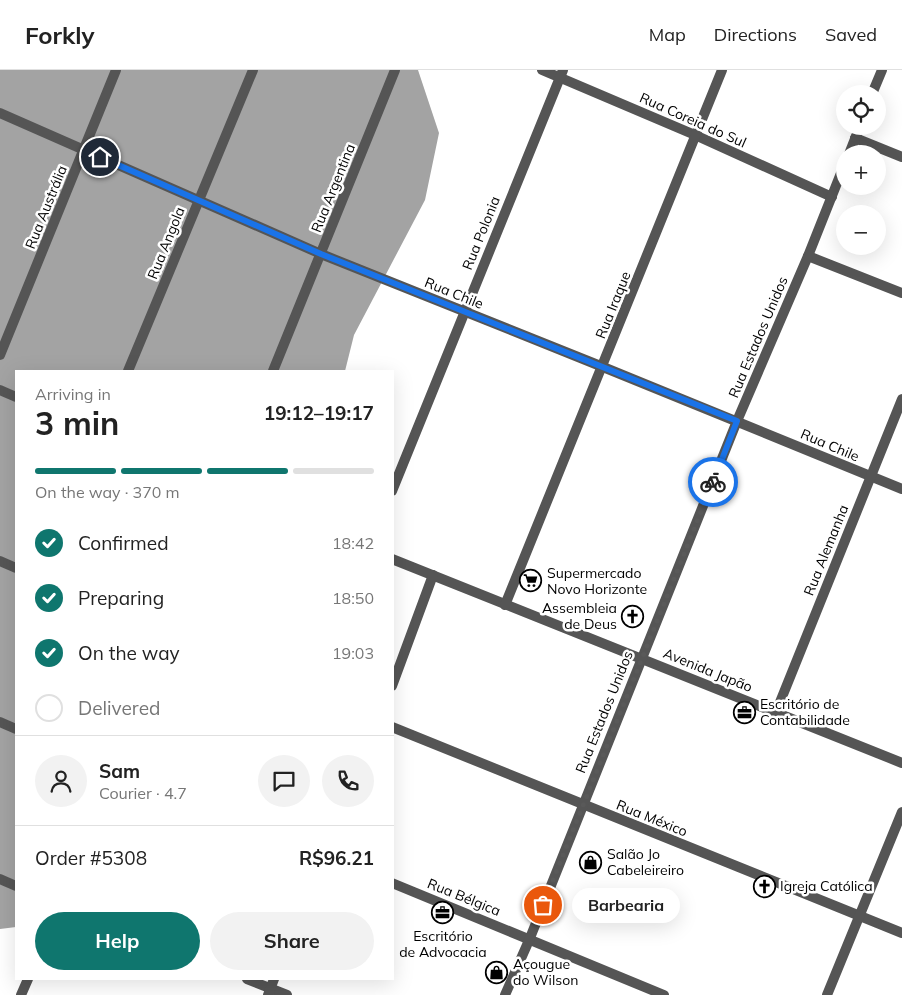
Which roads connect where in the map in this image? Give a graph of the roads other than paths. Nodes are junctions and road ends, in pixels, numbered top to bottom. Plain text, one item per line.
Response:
1 (116, 70) edge
2 (253, 70) edge
3 (395, 70) edge
4 (542, 70) edge
5 (722, 70) edge
6 (882, 70) edge
7 (561, 74) edge
8 (876, 85) edge
9 (0, 113) edge
10 (695, 135) junction
11 (856, 135) edge
12 (855, 138) junction
13 (852, 145) edge
14 (84, 150) junction
15 (902, 157) edge
16 (836, 187) edge
17 (832, 197) junction
18 (198, 201) junction
19 (321, 254) junction
20 (808, 256) junction
21 (902, 293) edge
22 (464, 312) junction
23 (0, 355) edge
24 (603, 366) junction
25 (128, 370) edge
26 (273, 370) edge
27 (0, 390) edge
28 (15, 397) edge
29 (902, 398) edge
30 (737, 421) junction
31 (870, 476) junction
32 (394, 486) edge
33 (902, 489) edge
34 (394, 560) edge
35 (0, 561) edge
36 (15, 568) edge
37 (433, 575) junction
38 (505, 605) junction
39 (641, 658) junction
40 (394, 681) edge
41 (776, 712) junction
42 (0, 722) edge
43 (15, 729) edge
44 (394, 729) edge
45 (902, 763) edge
46 (582, 804) junction
47 (902, 812) edge
48 (0, 879) edge
49 (394, 884) edge
50 (15, 886) edge
51 (860, 916) junction
52 (902, 933) edge
53 (530, 938) junction
54 (28, 980) edge
55 (250, 980) edge
56 (271, 987) edge
57 (661, 994) edge
58 (21, 995) edge
59 (287, 995) edge
60 (505, 995) edge
61 (827, 995) edge

1 - 14 street, Rua Austrália
2 - 18 street, Rua Angola
3 - 19 street, Rua Argentina
4 - 7 street, Rua Coreia do Sul
5 - 10 street, Rua Iraque
6 - 8 street
7 - 10 street, Rua Coreia do Sul
7 - 22 street, Rua Polonia
9 - 14 street, Rua Chile
10 - 17 street, Rua Coreia do Sul
10 - 24 street, Rua Iraque
11 - 12 street
12 - 13 street
12 - 15 street
14 - 18 street, Rua Chile
14 - 23 street, Rua Austrália
16 - 17 street, Rua Estados Unidos
17 - 20 street, Rua Estados Unidos
18 - 19 street, Rua Chile
18 - 25 street, Rua Angola
19 - 22 street, Rua Chile
19 - 26 street, Rua Argentina
20 - 21 street
20 - 30 street, Rua Estados Unidos
22 - 24 street, Rua Chile
22 - 32 street, Rua Polonia
24 - 30 street, Rua Chile
24 - 38 street, Rua Iraque
27 - 28 street
29 - 31 street, Rua Alemanha
30 - 31 street, Rua Chile
30 - 39 street, Rua Estados Unidos
31 - 33 street, Rua Chile
31 - 41 street, Rua Alemanha
34 - 37 street, Avenida Japão
35 - 36 street
37 - 38 street, Avenida Japão
37 - 40 street
38 - 39 street, Avenida Japão
39 - 41 street, Avenida Japão
39 - 46 street, Rua Estados Unidos
41 - 45 street, Avenida Japão
42 - 43 street
44 - 46 street, Rua México
46 - 51 street, Rua México
46 - 53 street, Rua Estados Unidos
47 - 51 street
48 - 50 street
49 - 53 street, Rua Bélgica
51 - 52 street, Rua México
51 - 61 street
53 - 57 street, Rua Bélgica
53 - 60 street, Rua Estados Unidos
54 - 58 street
55 - 56 street
56 - 59 street

